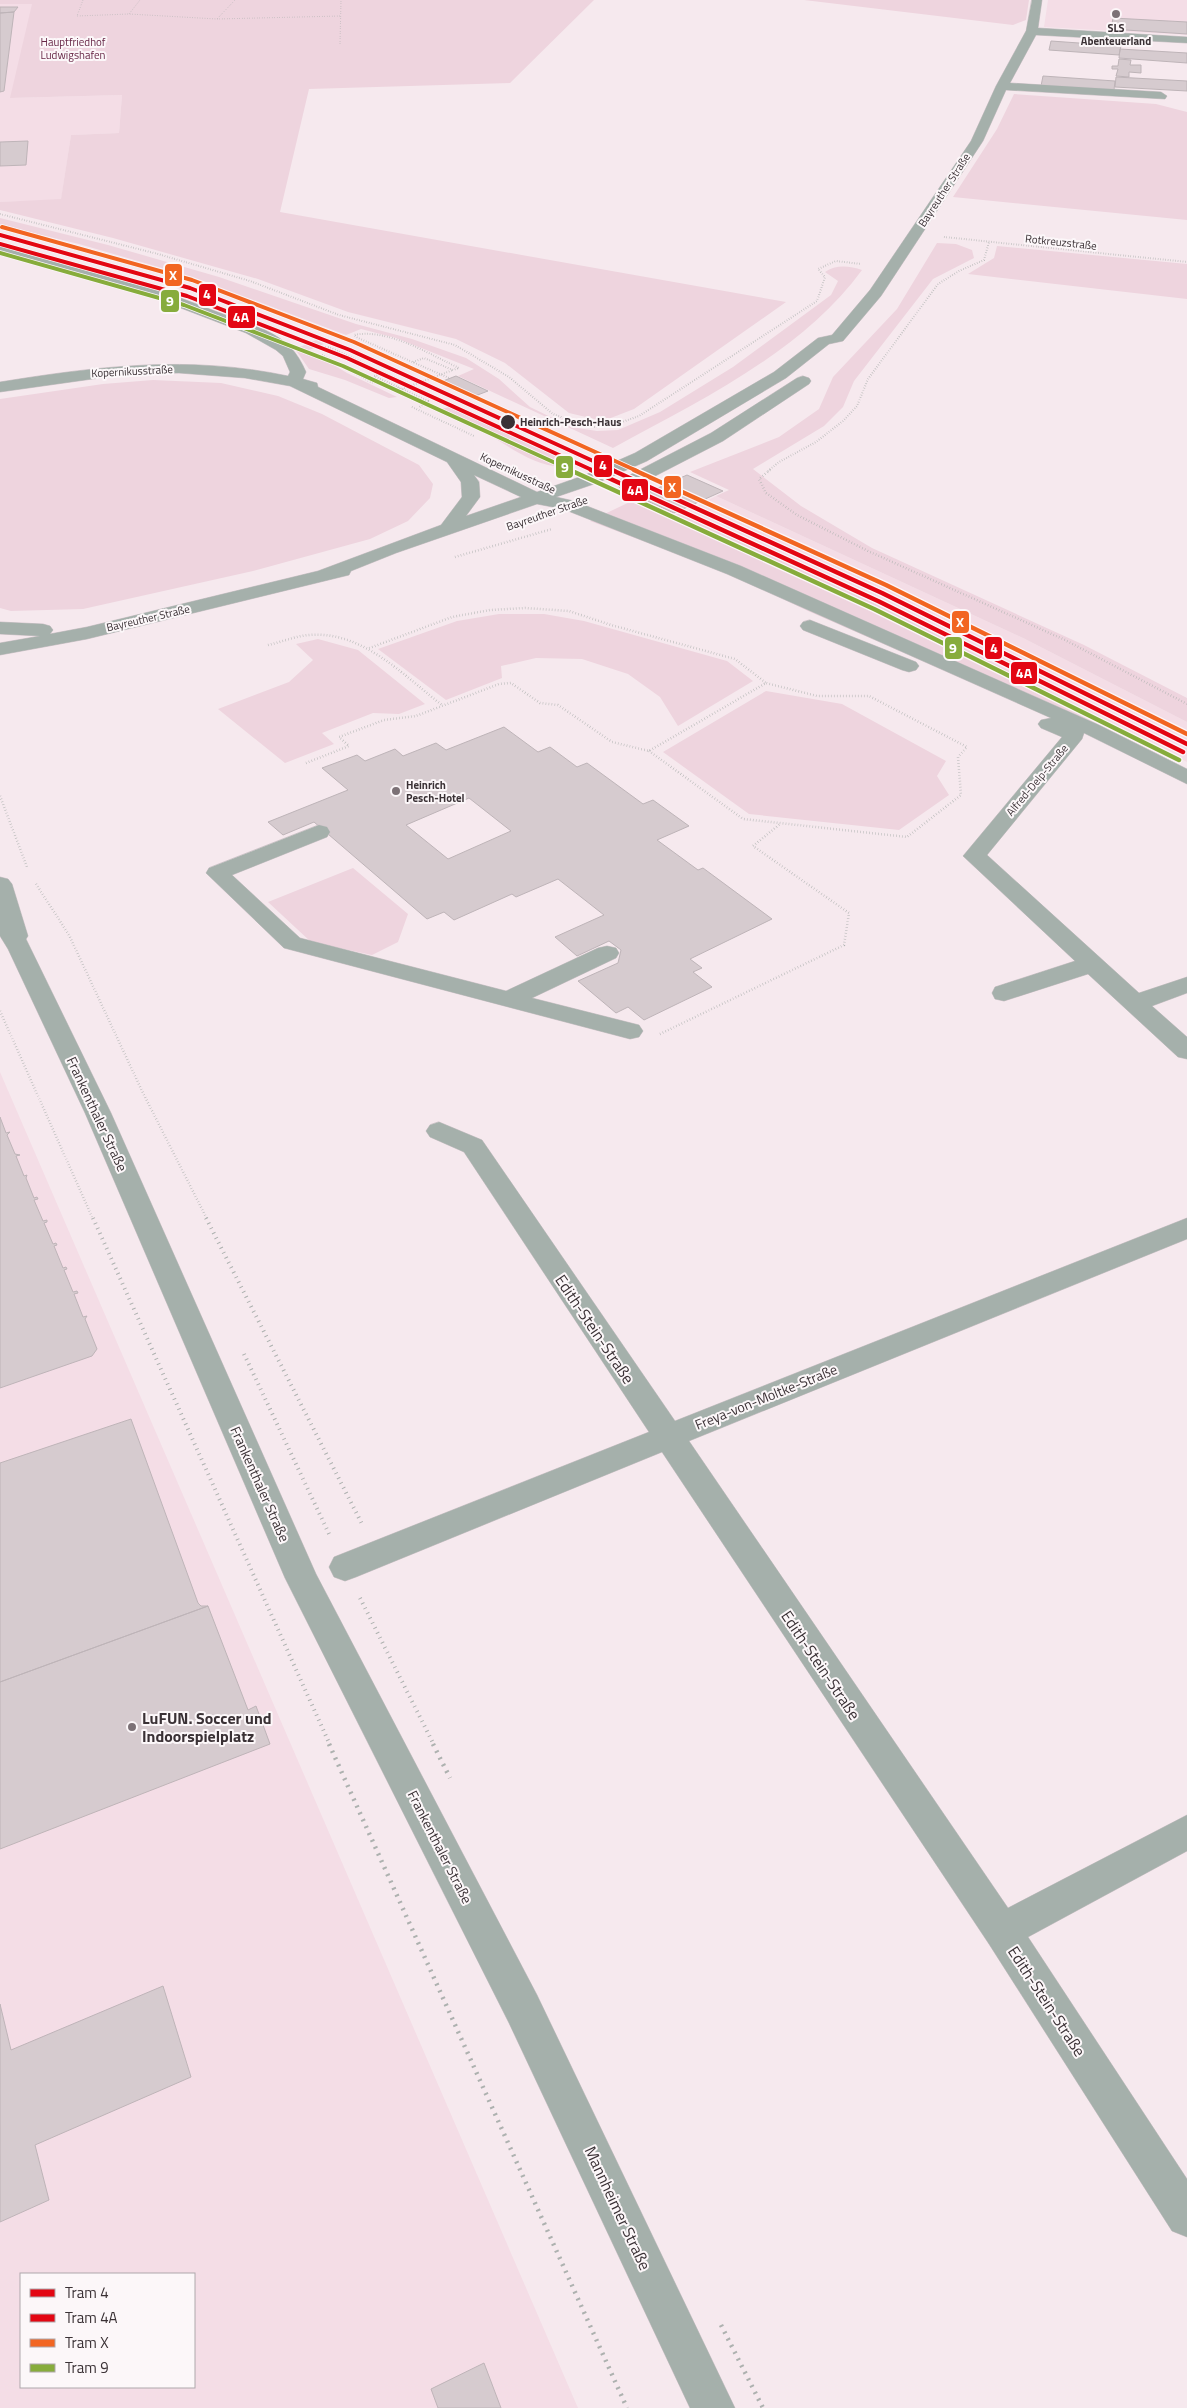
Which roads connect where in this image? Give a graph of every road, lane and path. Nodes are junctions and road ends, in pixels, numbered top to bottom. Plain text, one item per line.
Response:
1 (83, 0) edge
2 (140, 0) edge
3 (235, 0) edge
4 (341, 0) edge
5 (1037, 0) edge
6 (129, 14) junction
7 (341, 16) junction
8 (217, 18) junction
9 (1032, 31) junction
10 (1187, 40) edge
11 (340, 44) dead end
12 (1002, 86) junction
13 (1161, 96) dead end
14 (0, 214) edge
15 (942, 237) dead end
16 (989, 242) junction
17 (0, 248) edge
18 (1187, 262) edge
19 (866, 264) dead end
20 (838, 338) junction
21 (413, 362) junction
22 (453, 370) junction
23 (383, 374) junction
24 (450, 378) dead end
25 (294, 382) junction
26 (0, 387) edge
27 (402, 389) junction
28 (420, 390) dead end
29 (418, 408) dead end
30 (452, 457) junction
31 (615, 489) dead end
32 (595, 496) dead end
33 (536, 498) junction
34 (563, 498) junction
35 (534, 518) dead end
36 (517, 524) dead end
37 (448, 528) junction
38 (325, 575) junction
39 (810, 626) dead end
40 (0, 628) edge
41 (87, 633) junction
42 (268, 645) dead end
43 (0, 649) edge
44 (367, 649) junction
45 (0, 662) edge
46 (766, 683) junction
47 (1187, 704) edge
48 (443, 706) junction
49 (649, 751) junction
50 (306, 763) dead end
51 (1187, 778) edge
52 (0, 796) edge
53 (780, 824) junction
54 (319, 832) dead end
55 (30, 875) dead end
56 (35, 882) dead end
57 (0, 884) edge
58 (0, 918) edge
59 (20, 949) junction
60 (607, 953) dead end
61 (1092, 964) junction
62 (1187, 985) edge
63 (1004, 993) dead end
64 (509, 1000) junction
65 (1135, 1003) junction
66 (0, 1011) edge
67 (630, 1031) joint
68 (1187, 1051) edge
69 (439, 1131) dead end
70 (1187, 1228) edge
71 (667, 1437) junction
72 (345, 1567) joint
73 (1187, 1832) edge
74 (1002, 1931) junction
75 (523, 2009) joint
76 (1187, 2216) edge
77 (627, 2408) edge
78 (714, 2408) edge

1 - 6 path
2 - 6 path
3 - 8 path
4 - 7 path
5 - 9 street, Bayreuther Straße
6 - 8 path
7 - 8 path
7 - 11 path
9 - 10 street
9 - 12 street, Bayreuther Straße
12 - 13 street
12 - 20 street, Bayreuther Straße
14 - 19 path
15 - 16 path, Rotkreuzstraße
16 - 18 path, Rotkreuzstraße
16 - 47 path
17 - 25 street
20 - 31 street, Bayreuther Straße
20 - 34 street, Bayreuther Straße
21 - 22 path
21 - 22 path
21 - 24 path
22 - 27 path, bridge
23 - 27 path
23 - 27 path
23 - 28 path
25 - 26 street, Kopernikusstraße
25 - 30 street, Kopernikusstraße
25 - 34 street, Kopernikusstraße
27 - 29 path
30 - 33 street, Kopernikusstraße
30 - 37 street
32 - 34 street, Bayreuther Straße
33 - 34 street, Bayreuther Straße
33 - 37 street, Bayreuther Straße
34 - 35 street, Bayreuther Straße
34 - 51 street, Kopernikusstraße
36 - 38 street, Bayreuther Straße
37 - 38 street, Bayreuther Straße
38 - 41 street, Bayreuther Straße
39 - 61 street, Alfred-Delp-Straße
40 - 41 street
41 - 43 street, Bayreuther Straße
41 - 45 street, Bayreuther Straße
42 - 44 path
44 - 46 path
44 - 48 path
46 - 49 path
46 - 53 path
48 - 49 path
48 - 50 path
49 - 53 path
52 - 55 path
53 - 67 path
54 - 64 street
56 - 72 path
57 - 59 street, Frankenthaler Straße
58 - 59 street, Frankenthaler Straße
59 - 75 street, Frankenthaler Straße
60 - 64 street
61 - 63 street
61 - 65 street, Alfred-Delp-Straße
62 - 65 street
64 - 67 street
65 - 68 street, Alfred-Delp-Straße
66 - 77 path
69 - 71 street, Edith-Stein-Straße
70 - 71 street, Freya-von-Moltke-Straße
71 - 72 street, Freya-von-Moltke-Straße
71 - 74 street, Edith-Stein-Straße
73 - 74 street
74 - 76 street, Edith-Stein-Straße
75 - 78 street, Mannheimer Straße

